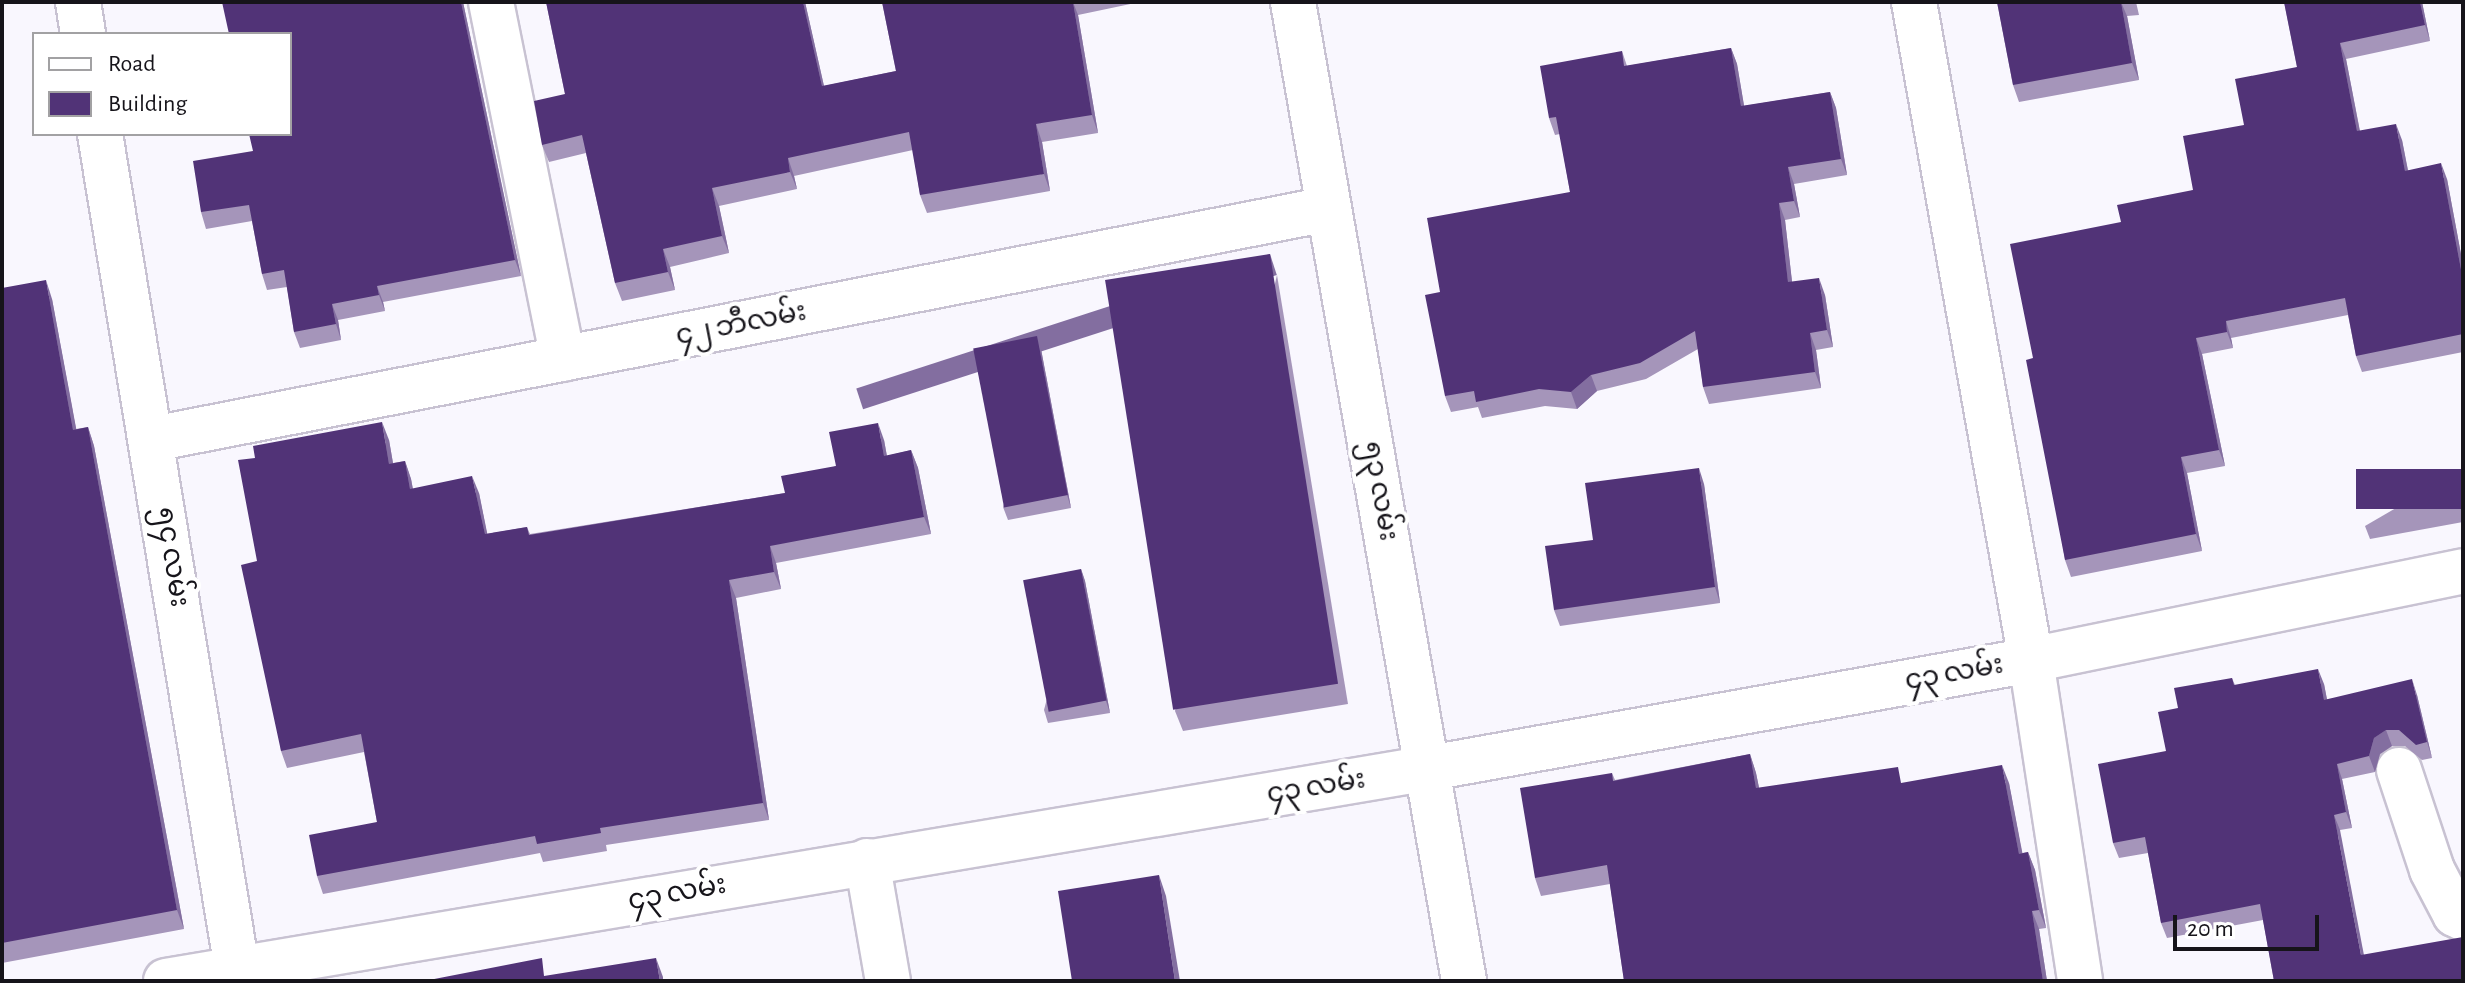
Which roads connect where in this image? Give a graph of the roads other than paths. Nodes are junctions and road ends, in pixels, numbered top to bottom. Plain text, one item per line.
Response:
1 (78, 2) edge
2 (491, 2) edge
3 (1293, 2) edge
4 (1914, 2) edge
5 (83, 32) edge
6 (100, 136) edge
7 (1328, 209) junction
8 (563, 359) junction
9 (153, 439) junction
10 (2463, 571) edge
11 (2031, 660) junction
12 (1430, 768) junction
13 (2399, 770) dead end
14 (867, 861) junction
15 (2463, 918) edge
16 (237, 974) edge
17 (166, 981) edge
18 (888, 981) edge
19 (1464, 981) edge
20 (2080, 981) edge

1 - 5 street
2 - 8 street
3 - 7 street, ၅၃ လမ်း
4 - 11 street
6 - 9 street, ၅၄ လမ်း
7 - 8 street, ၄၂ ဘီလမ်း
7 - 12 street, ၅၃ လမ်း
8 - 9 street, ၄၂ ဘီလမ်း
9 - 16 street, ၅၄ လမ်း
10 - 11 street, ၄၃ လမ်း
11 - 12 street, ၄၃ လမ်း
11 - 20 street
12 - 14 street, ၄၃ လမ်း
12 - 19 street, ၅၃ လမ်း
13 - 15 street
14 - 16 street, ၄၃ လမ်း
14 - 18 street
16 - 17 street, ၄၃ လမ်း

